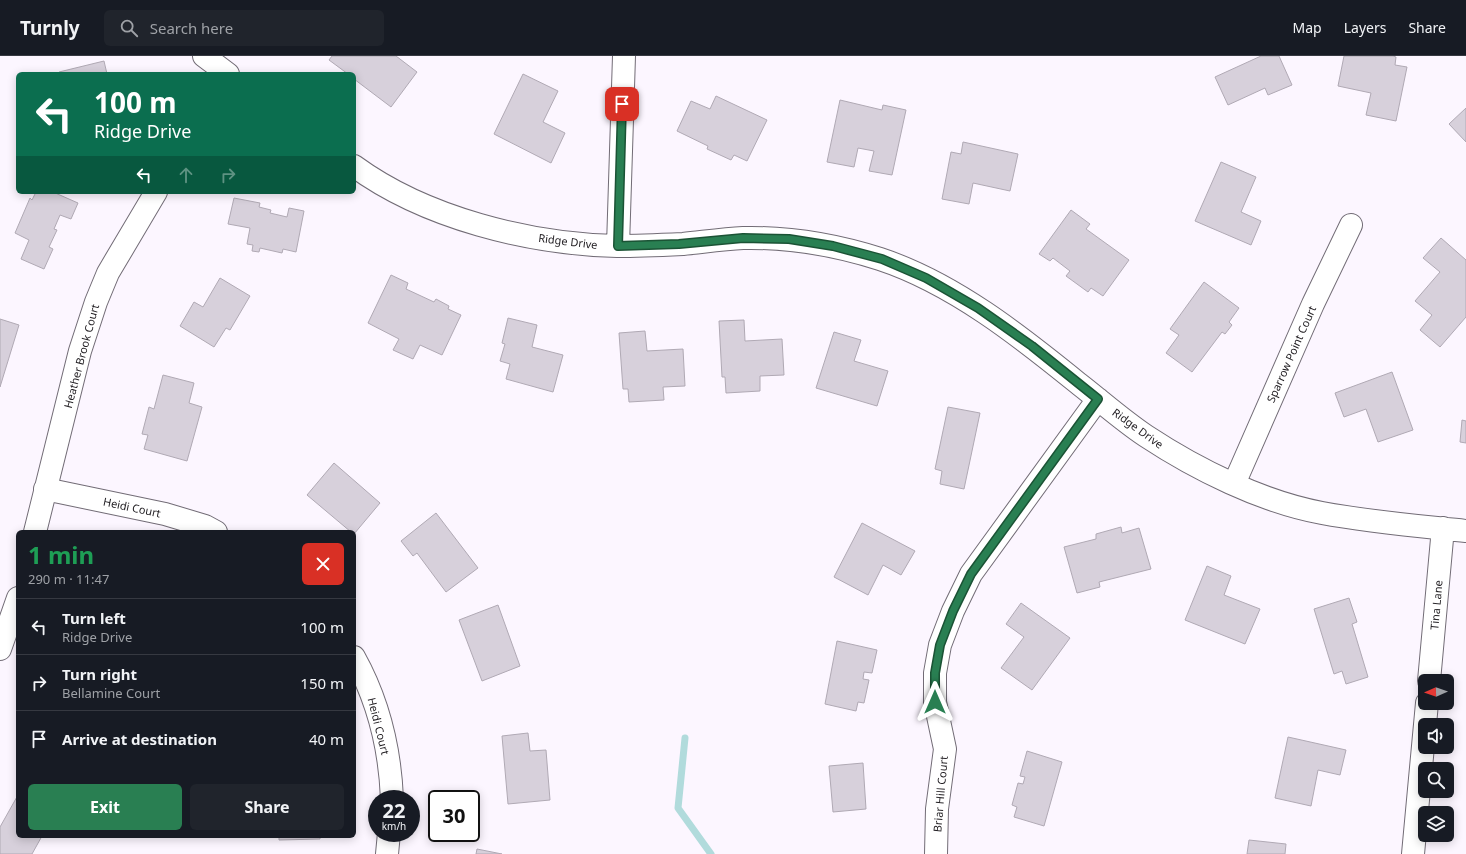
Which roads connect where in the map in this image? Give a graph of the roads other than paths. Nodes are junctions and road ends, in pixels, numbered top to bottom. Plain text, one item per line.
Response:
1 (204, 56) edge
2 (624, 56) edge
3 (225, 72) edge
4 (356, 167) edge
5 (155, 194) edge
6 (1351, 225) dead end
7 (618, 246) junction
8 (1098, 399) junction
9 (1234, 484) junction
10 (46, 489) junction
11 (1443, 528) junction
12 (36, 530) edge
13 (212, 530) edge
14 (1466, 531) edge
15 (16, 604) edge
16 (0, 649) edge
17 (356, 661) edge
18 (1430, 674) edge
19 (1426, 710) edge
20 (392, 790) edge
21 (388, 842) edge
22 (387, 854) edge
23 (936, 854) edge
24 (1413, 854) edge

1 - 3 street
2 - 7 street
4 - 7 street, Ridge Drive
5 - 10 street, Heather Brook Court
6 - 9 street, Sparrow Point Court
7 - 8 street, Ridge Drive
8 - 9 street, Ridge Drive
8 - 23 street, Briar Hill Court
9 - 11 street, Ridge Drive
10 - 12 street, Heather Brook Court
10 - 13 street, Heidi Court
11 - 14 street, Ridge Drive
11 - 18 street, Tina Lane
15 - 16 street
17 - 20 street, Heidi Court
19 - 24 street
21 - 22 street

